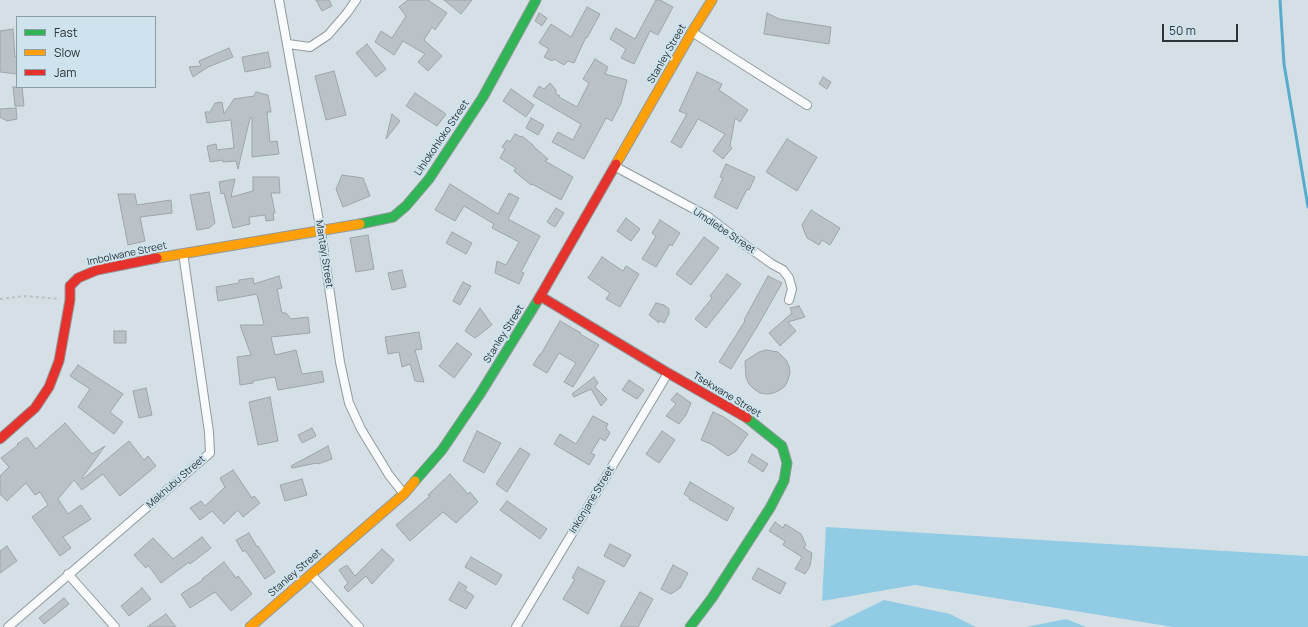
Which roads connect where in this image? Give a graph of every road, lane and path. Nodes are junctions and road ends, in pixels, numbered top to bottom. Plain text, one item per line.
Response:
1 (279, 0) edge
2 (356, 0) edge
3 (536, 0) edge
4 (712, 0) edge
5 (692, 32) junction
6 (288, 44) junction
7 (807, 105) dead end
8 (614, 166) junction
9 (320, 232) junction
10 (183, 253) junction
11 (540, 296) junction
12 (0, 299) edge
13 (789, 300) dead end
14 (70, 302) junction
15 (668, 373) junction
16 (0, 439) edge
17 (404, 494) junction
18 (68, 574) junction
19 (311, 574) junction
20 (8, 627) edge
21 (115, 627) edge
22 (250, 627) edge
23 (359, 627) edge
24 (516, 627) edge
25 (690, 627) edge

1 - 6 street, Mantayi Street
2 - 6 street
3 - 9 street, Lihlokohloko Street
4 - 5 street, Stanley Street
5 - 7 street
5 - 8 street, Stanley Street
6 - 9 street, Mantayi Street
8 - 11 street, Stanley Street
8 - 13 street, Umdlebe Street
9 - 10 street, Imbolwane Street
9 - 17 street, Mantayi Street
10 - 14 street, Imbolwane Street
10 - 18 street, Makhubu Street
11 - 15 street, Tsekwane Street
11 - 17 street, Stanley Street
12 - 14 path
14 - 16 street, Imbolwane Street
15 - 24 street, Inkonjane Street
15 - 25 street, Tsekwane Street
17 - 19 street, Stanley Street
18 - 20 street, Makhubu Street
18 - 21 street
19 - 22 street, Stanley Street
19 - 23 street

